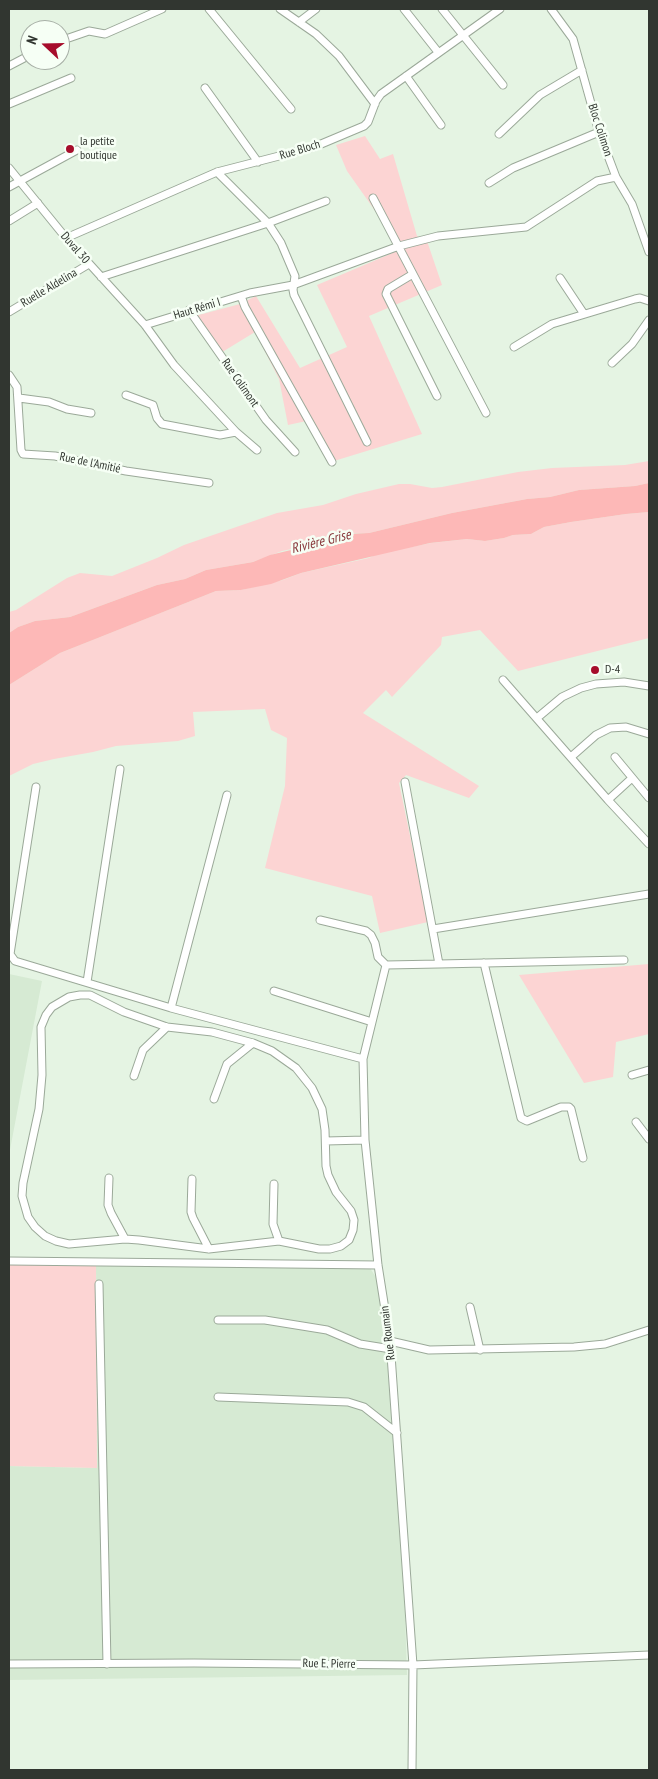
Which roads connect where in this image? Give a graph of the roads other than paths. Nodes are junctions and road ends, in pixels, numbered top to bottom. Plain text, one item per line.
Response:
1 (162, 9) edge
2 (210, 9) edge
3 (280, 9) edge
4 (316, 9) edge
5 (404, 9) edge
6 (442, 9) edge
7 (500, 9) edge
8 (551, 9) edge
9 (146, 12) edge
10 (299, 22) junction
11 (463, 34) junction
12 (70, 38) edge
13 (438, 52) junction
14 (582, 70) junction
15 (406, 76) junction
16 (71, 78) dead end
17 (502, 85) dead end
18 (205, 88) dead end
19 (9, 104) edge
20 (375, 104) junction
21 (291, 109) dead end
22 (440, 125) dead end
23 (599, 132) junction
24 (499, 134) dead end
25 (77, 150) dead end
26 (258, 162) junction
27 (9, 168) edge
28 (218, 172) junction
29 (616, 177) junction
30 (20, 180) junction
31 (489, 182) dead end
32 (9, 187) edge
33 (373, 198) dead end
34 (326, 201) dead end
35 (38, 203) junction
36 (9, 221) edge
37 (268, 223) junction
38 (66, 238) junction
39 (399, 246) junction
40 (649, 252) edge
41 (89, 264) junction
42 (413, 274) junction
43 (101, 277) junction
44 (560, 278) dead end
45 (293, 285) junction
46 (241, 296) junction
47 (649, 301) edge
48 (189, 310) junction
49 (9, 312) edge
50 (584, 314) junction
51 (649, 320) edge
52 (145, 325) junction
53 (514, 347) dead end
54 (612, 363) dead end
55 (9, 375) edge
56 (126, 395) dead end
57 (437, 396) dead end
58 (19, 398) junction
59 (91, 413) dead end
60 (486, 413) dead end
61 (236, 432) junction
62 (367, 442) dead end
63 (257, 450) dead end
64 (295, 452) dead end
65 (332, 462) dead end
66 (209, 483) dead end
67 (503, 680) dead end
68 (649, 686) edge
69 (537, 718) junction
70 (649, 734) edge
71 (571, 757) junction
72 (615, 757) dead end
73 (120, 768) dead end
74 (632, 778) junction
75 (405, 782) dead end
76 (36, 788) dead end
77 (227, 795) dead end
78 (649, 798) edge
79 (608, 800) junction
80 (649, 844) edge
81 (649, 894) edge
82 (320, 920) dead end
83 (433, 929) junction
84 (624, 960) dead end
85 (484, 963) junction
86 (439, 964) junction
87 (386, 965) junction
88 (87, 982) junction
89 (274, 991) dead end
90 (171, 1008) junction
91 (372, 1022) junction
92 (167, 1028) junction
93 (253, 1043) junction
94 (363, 1059) junction
95 (649, 1070) edge
96 (632, 1075) dead end
97 (134, 1076) dead end
98 (214, 1099) dead end
99 (636, 1122) dead end
100 (649, 1139) edge
101 (365, 1140) junction
102 (326, 1141) junction
103 (584, 1158) dead end
104 (109, 1178) dead end
105 (192, 1179) dead end
106 (274, 1184) dead end
107 (125, 1239) junction
108 (279, 1241) junction
109 (209, 1250) junction
110 (9, 1261) edge
111 (378, 1265) junction
112 (99, 1284) dead end
113 (470, 1307) dead end
114 (218, 1320) dead end
115 (649, 1330) edge
116 (390, 1340) junction
117 (390, 1349) junction
118 (480, 1350) junction
119 (218, 1398) dead end
120 (397, 1434) junction
121 (649, 1655) edge
122 (9, 1664) edge
123 (107, 1664) junction
124 (413, 1665) junction
125 (412, 1770) edge

1 - 9 street
2 - 21 street
3 - 10 street
4 - 10 street
5 - 13 street
6 - 11 street
7 - 11 street, Rue Bloch
8 - 14 street, Bloc Colimon
9 - 12 street
10 - 20 street
11 - 13 street, Rue Bloch
11 - 17 street
13 - 15 street, Rue Bloch
14 - 23 street, Bloc Colimon
14 - 24 street
15 - 20 street, Rue Bloch
15 - 22 street
16 - 19 street
18 - 26 street
20 - 26 street, Rue Bloch
23 - 29 street, Bloc Colimon
23 - 31 street
25 - 30 street
26 - 28 street, Rue Bloch
27 - 30 street, Duval 30
28 - 37 street
28 - 38 street, Rue Bloch
29 - 39 street, Haut Rémi I
29 - 40 street, Bloc Colimon
30 - 32 street
30 - 35 street, Duval 30
33 - 39 street
34 - 37 street
35 - 36 street
35 - 38 street, Duval 30
37 - 43 street
37 - 45 street
38 - 41 street, Duval 30
39 - 42 street
39 - 45 street, Haut Rémi I
41 - 43 street, Duval 30
41 - 49 street, Ruelle Aldelina
42 - 57 street
42 - 60 street
43 - 52 street, Duval 30
44 - 50 street
45 - 46 street, Haut Rémi I
45 - 62 street
46 - 48 street, Haut Rémi I
46 - 65 street
47 - 50 street
48 - 52 street, Haut Rémi I
48 - 64 street, Rue Colimont
50 - 53 street
51 - 54 street
52 - 61 street, Duval 30
55 - 58 street, Rue de l'Amitié
56 - 61 street
58 - 59 street
58 - 66 street, Rue de l'Amitié
61 - 63 street, Duval 30
67 - 69 street
68 - 69 street
69 - 71 street
70 - 71 street
71 - 79 street
72 - 74 street
73 - 88 street
74 - 78 street
74 - 79 street
75 - 83 street
76 - 88 street
77 - 90 street
79 - 80 street
81 - 83 street
82 - 87 street
83 - 86 street
84 - 85 street
85 - 86 street
85 - 103 street
86 - 87 street
87 - 91 street, Rue Roumain
88 - 90 street
89 - 91 street
90 - 94 street
91 - 94 street, Rue Roumain
92 - 93 street
92 - 97 street
92 - 107 street
93 - 98 street
93 - 102 street
94 - 101 street, Rue Roumain
95 - 96 street
99 - 100 street
101 - 102 street
101 - 111 street, Rue Roumain
102 - 108 street
104 - 107 street
105 - 109 street
106 - 108 street
107 - 109 street
108 - 109 street
110 - 111 street
111 - 116 street, Rue Roumain
112 - 123 street
113 - 118 street
114 - 117 street
115 - 118 street
116 - 117 street, Rue Roumain
116 - 118 street
117 - 120 street, Rue Roumain
119 - 120 street
120 - 124 street, Rue Roumain
121 - 124 street, Rue E. Pierre
122 - 123 street, Rue E. Pierre
123 - 124 street, Rue E. Pierre
124 - 125 street, Rue Roumain

